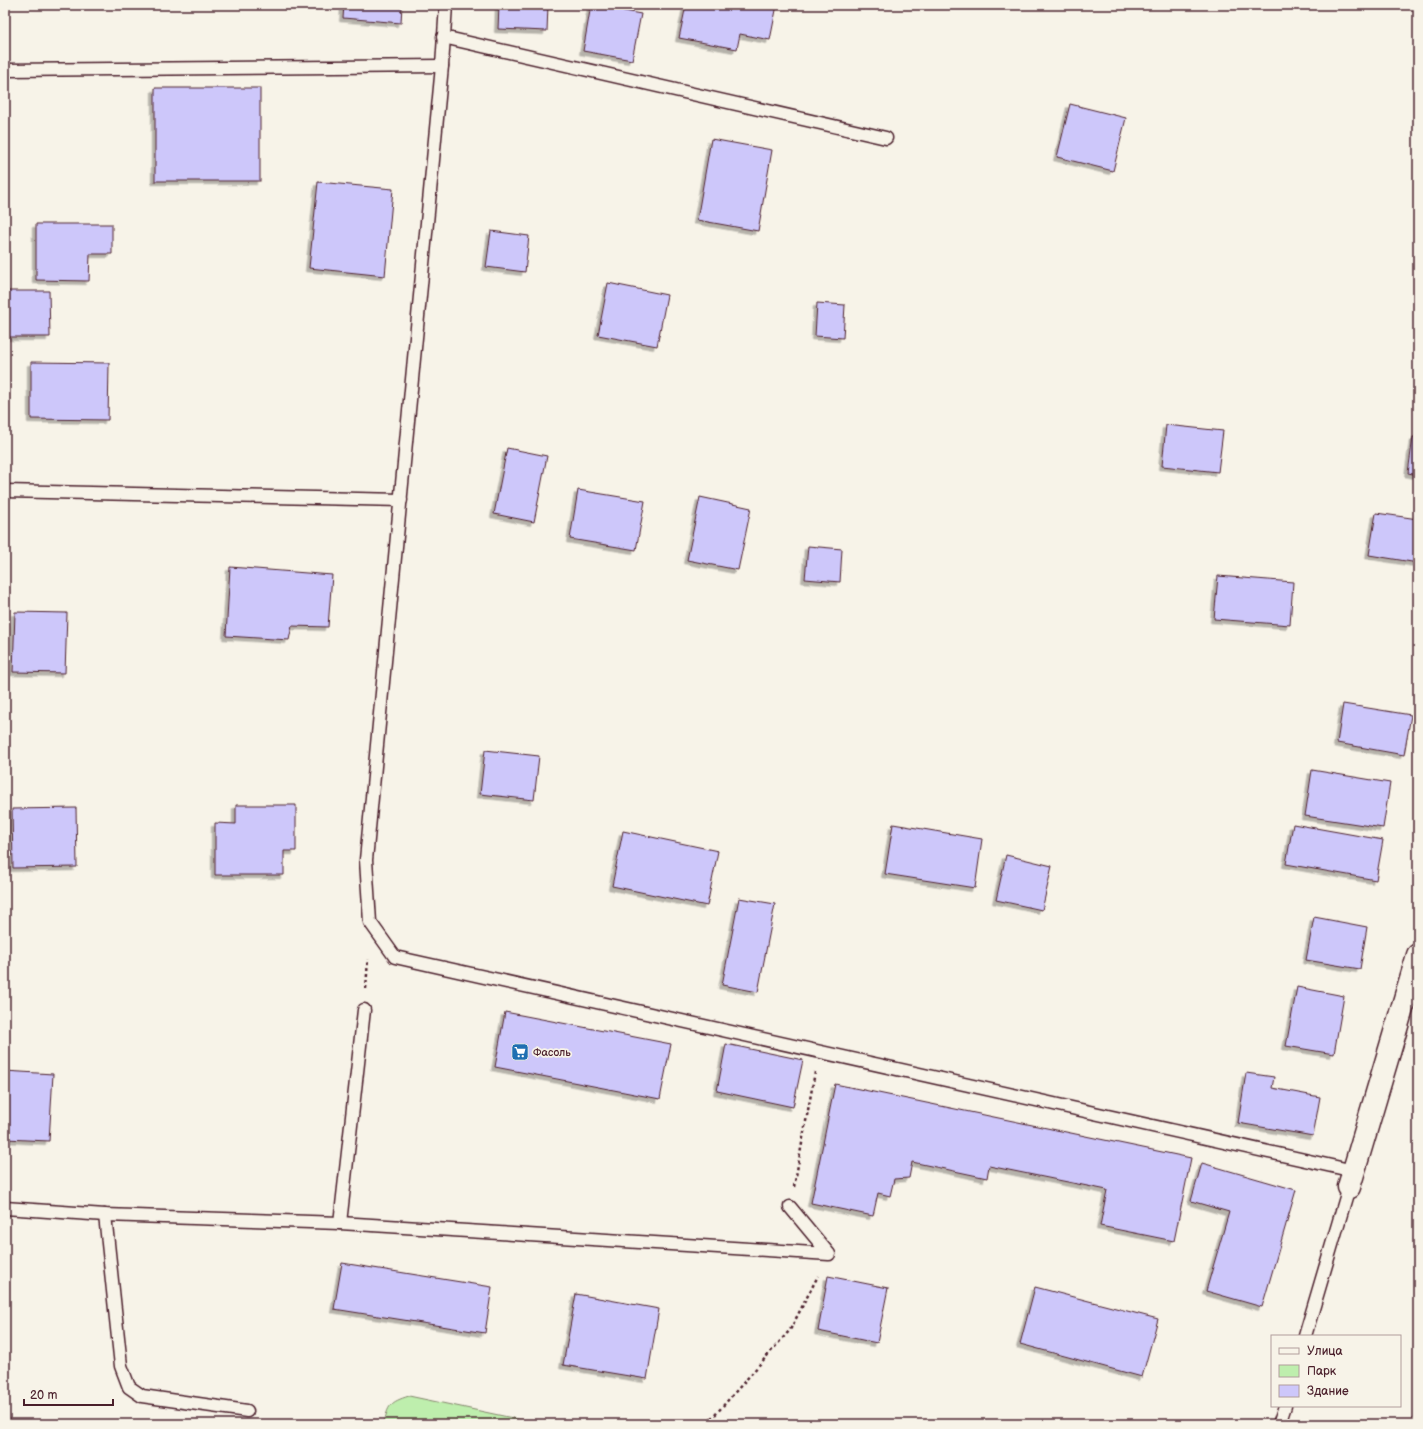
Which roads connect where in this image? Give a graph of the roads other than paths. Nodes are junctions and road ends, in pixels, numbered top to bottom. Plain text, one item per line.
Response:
1 (446, 5) edge
2 (443, 37) junction
3 (442, 66) junction
4 (5, 70) edge
5 (886, 138) dead end
6 (5, 491) edge
7 (401, 500) junction
8 (1418, 954) edge
9 (364, 1010) road end
10 (1352, 1179) junction
11 (790, 1207) road end
12 (5, 1208) edge
13 (105, 1215) junction
14 (340, 1223) junction
15 (1305, 1335) edge
16 (1285, 1407) edge
17 (247, 1411) dead end
18 (1279, 1424) edge

1 - 2 lane
2 - 3 lane
2 - 5 lane
3 - 4 lane
3 - 7 lane
6 - 7 lane
7 - 10 lane
8 - 10 street
9 - 14 lane
10 - 15 lane
11 - 14 lane
12 - 13 lane
13 - 14 lane
13 - 17 lane
16 - 18 lane

